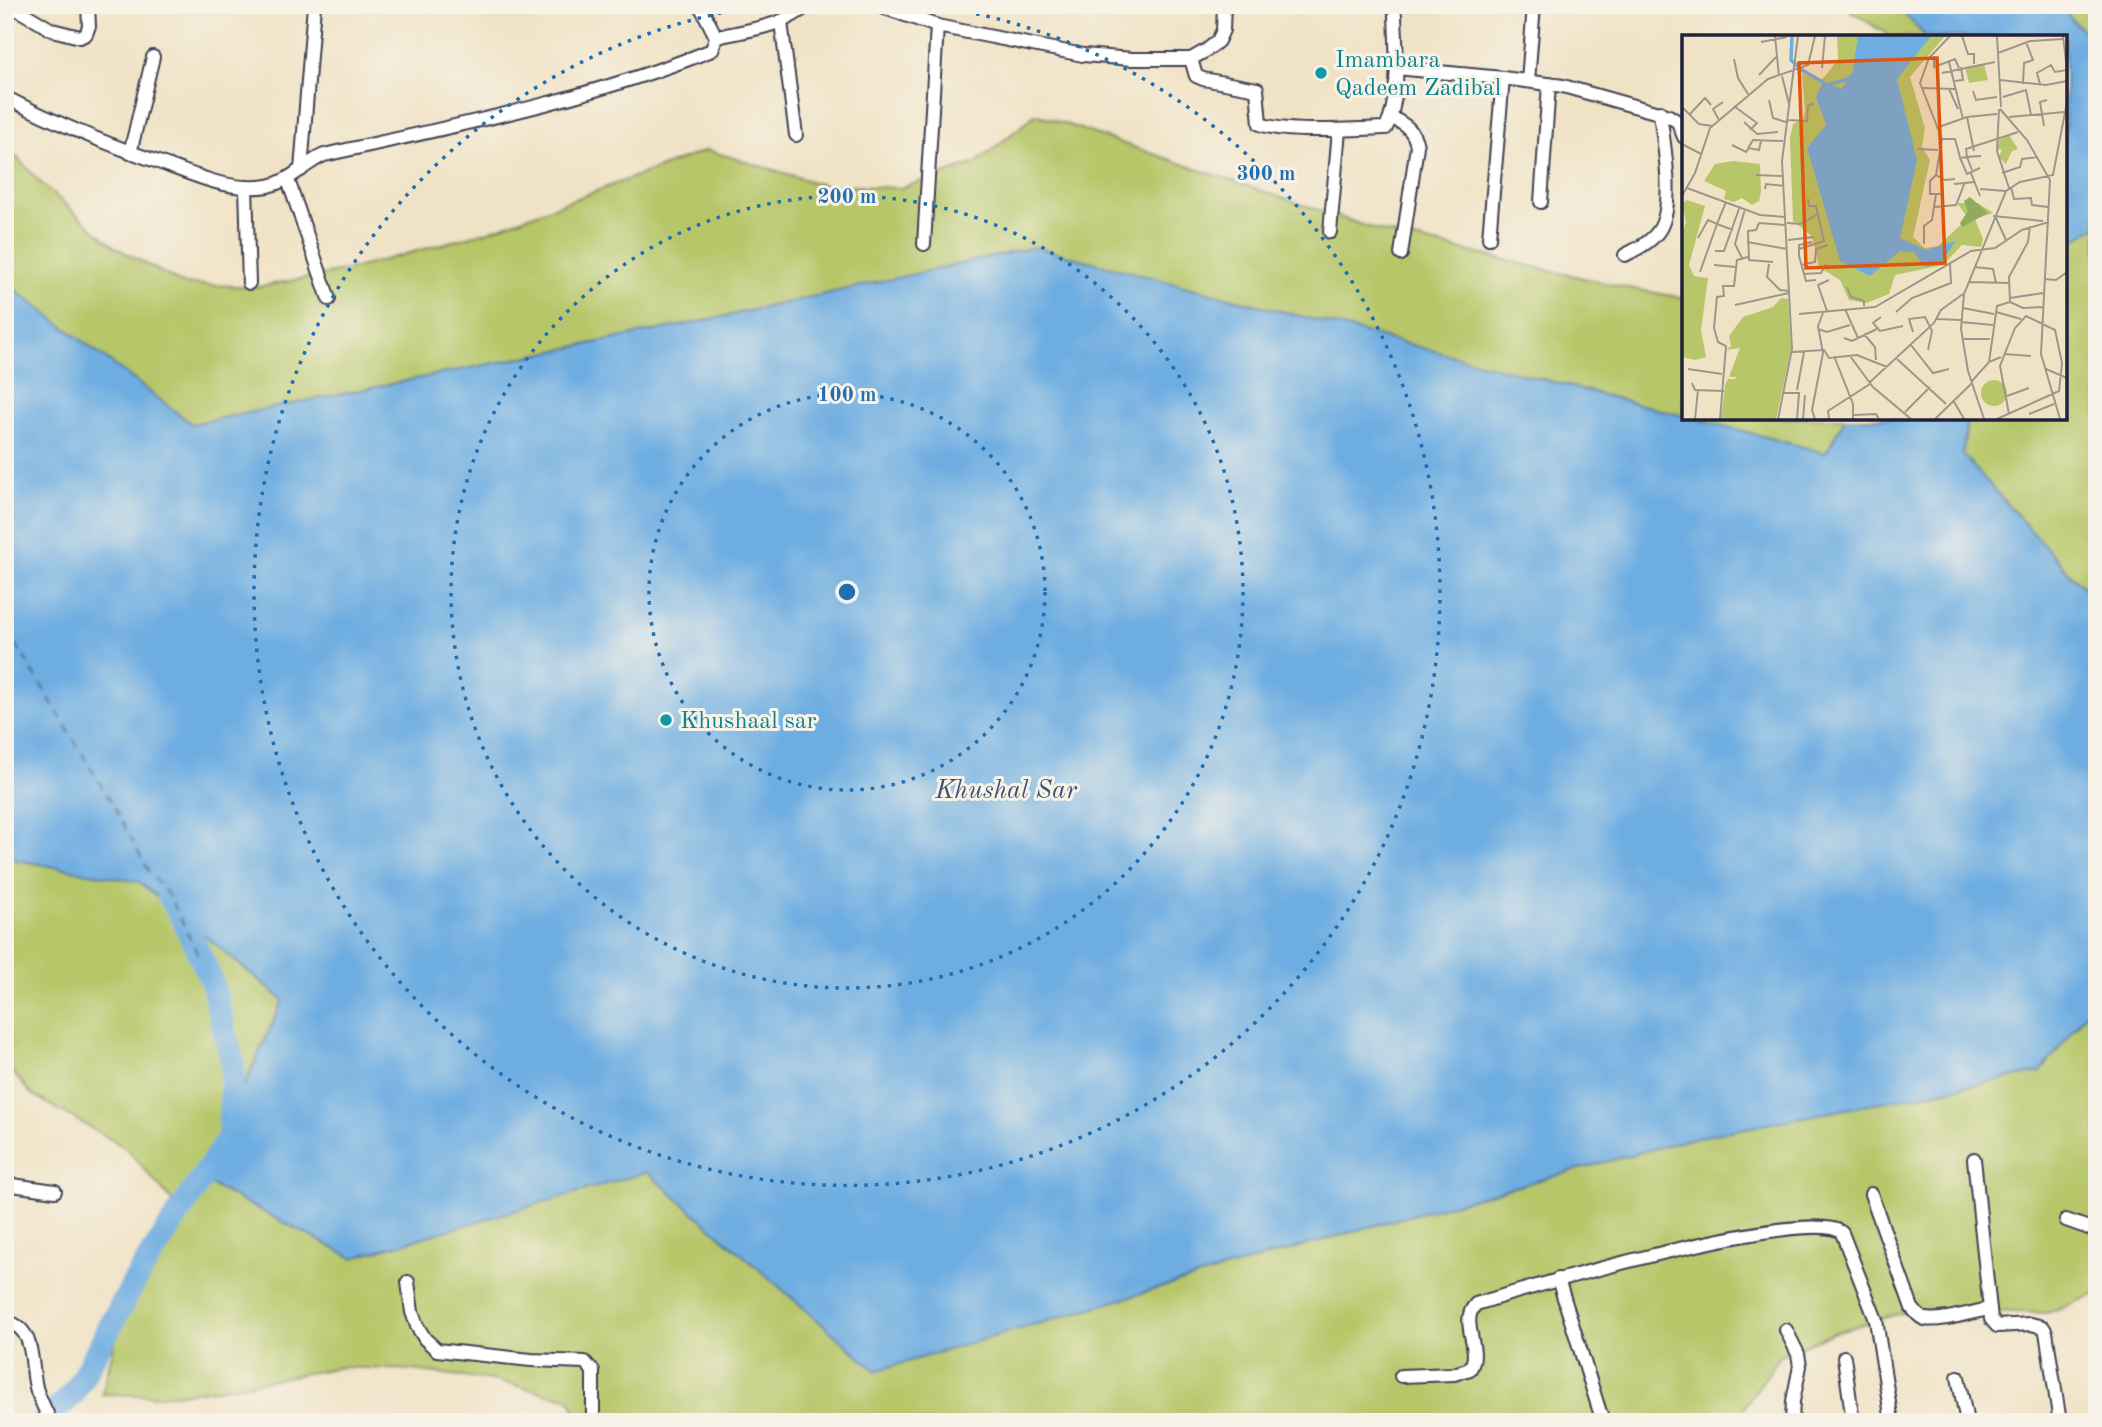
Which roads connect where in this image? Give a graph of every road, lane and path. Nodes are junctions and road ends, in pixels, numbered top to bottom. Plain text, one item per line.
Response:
1 (10, 5) edge
2 (88, 5) edge
3 (314, 5) edge
4 (700, 5) edge
5 (808, 5) edge
6 (876, 5) edge
7 (1224, 5) edge
8 (1534, 5) edge
9 (1395, 15) dead end
10 (781, 22) junction
11 (937, 26) junction
12 (716, 37) junction
13 (153, 57) dead end
14 (1191, 59) junction
15 (1396, 68) junction
16 (1503, 78) junction
17 (1528, 82) junction
18 (1549, 84) junction
19 (5, 97) edge
20 (1660, 112) junction
21 (1391, 117) junction
22 (1339, 130) junction
23 (1682, 133) edge
24 (796, 135) dead end
25 (130, 153) junction
26 (301, 170) junction
27 (288, 180) junction
28 (246, 187) junction
29 (1541, 202) dead end
30 (1330, 232) dead end
31 (1489, 238) dead end
32 (924, 244) dead end
33 (1401, 254) dead end
34 (1625, 256) dead end
35 (249, 283) dead end
36 (329, 299) dead end
37 (1974, 1159) dead end
38 (5, 1184) edge
39 (55, 1191) dead end
40 (1871, 1194) dead end
41 (2066, 1220) dead end
42 (2097, 1231) edge
43 (1558, 1279) junction
44 (408, 1282) dead end
45 (1989, 1310) junction
46 (5, 1321) edge
47 (1786, 1330) dead end
48 (1844, 1357) dead end
49 (1401, 1376) dead end
50 (1958, 1377) dead end
51 (50, 1421) edge
52 (593, 1422) edge
53 (1603, 1422) edge
54 (1792, 1422) edge
55 (1853, 1422) edge
56 (1892, 1422) edge
57 (1967, 1422) edge
58 (2060, 1422) edge

1 - 2 street
3 - 26 street
4 - 12 street
5 - 10 street
6 - 11 street
7 - 14 street
8 - 17 street
9 - 15 street
10 - 12 street
10 - 24 street
11 - 14 street
11 - 32 street
12 - 26 street
13 - 25 street
14 - 22 street
15 - 16 street
15 - 21 street
16 - 17 street
16 - 31 street
17 - 18 street
18 - 20 street
18 - 29 street
19 - 25 street
20 - 23 street
20 - 34 street
21 - 22 street
21 - 33 street
22 - 30 street
25 - 28 street
26 - 27 street
27 - 28 street
27 - 36 street
28 - 35 street
37 - 45 street
38 - 39 street
40 - 45 street
41 - 42 street
43 - 49 street
43 - 53 street
43 - 56 street
44 - 52 street
45 - 58 street
46 - 51 street
47 - 54 street
48 - 55 street
50 - 57 street

